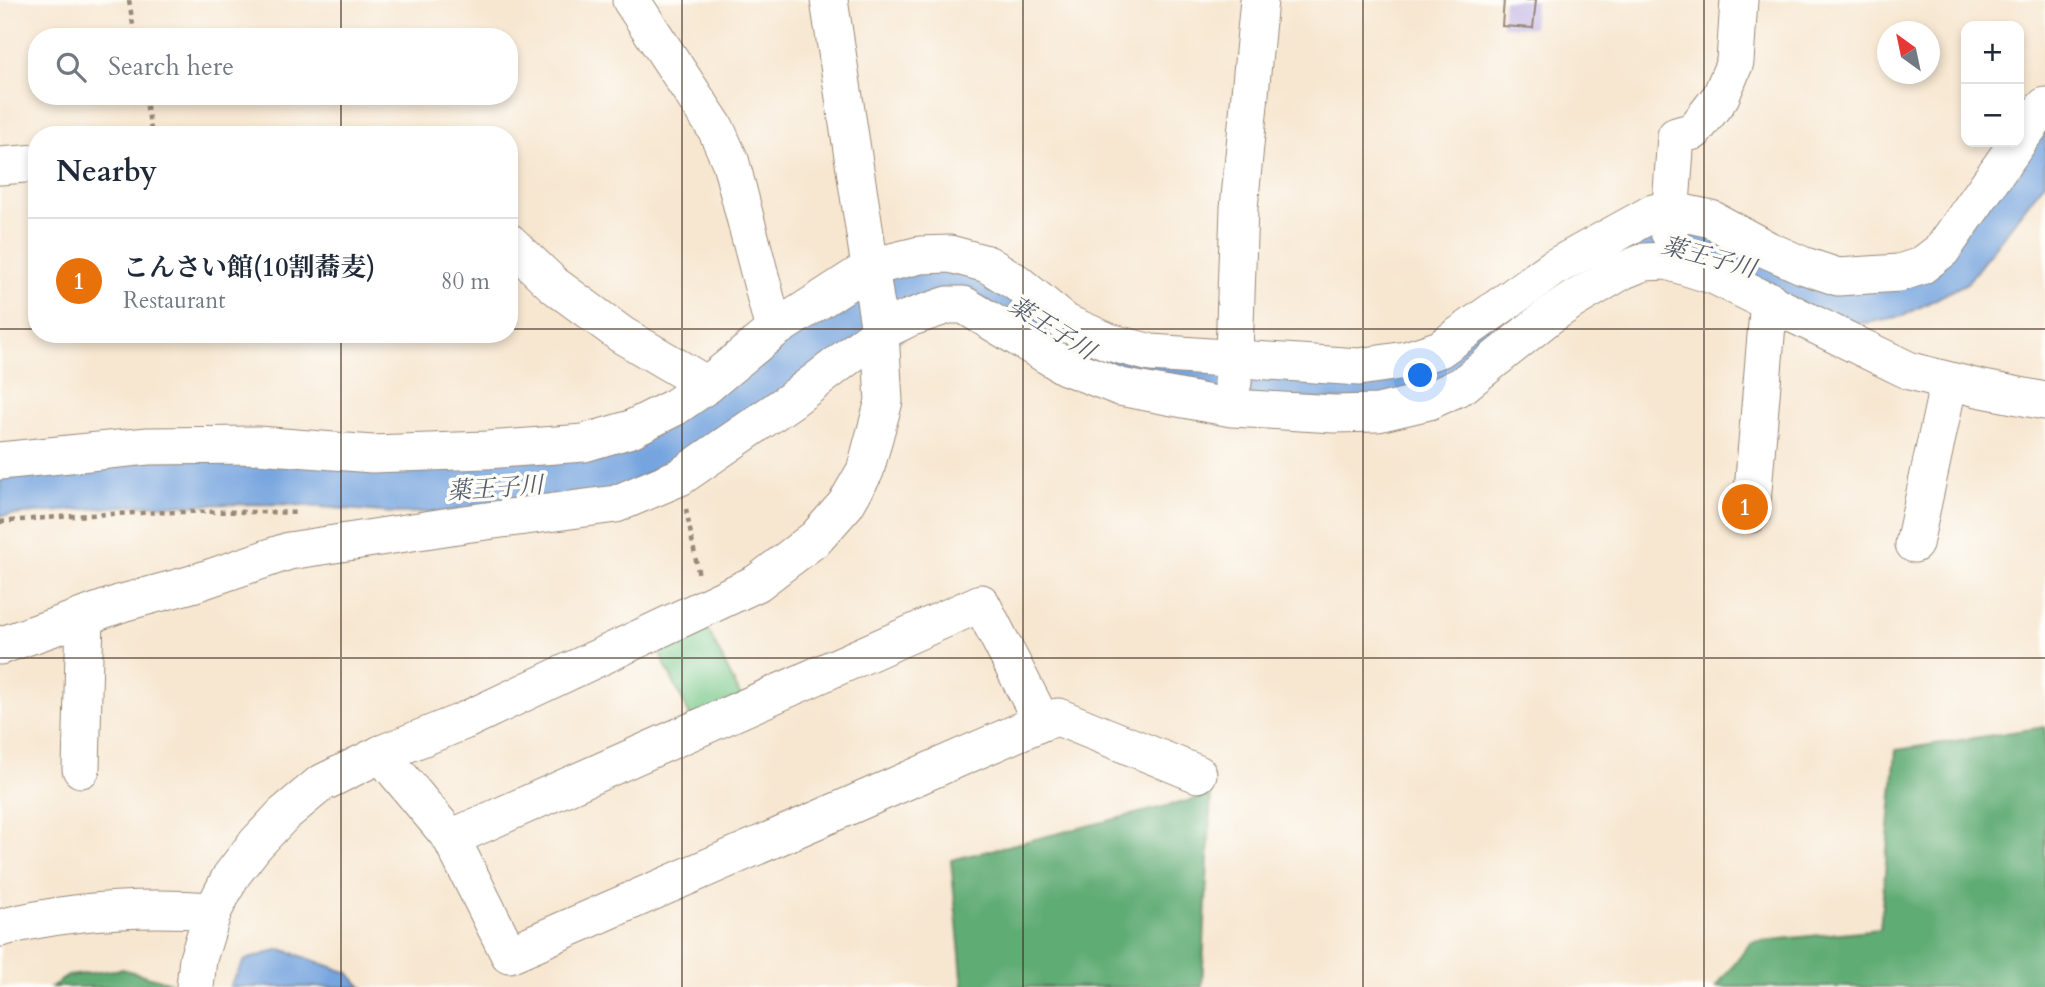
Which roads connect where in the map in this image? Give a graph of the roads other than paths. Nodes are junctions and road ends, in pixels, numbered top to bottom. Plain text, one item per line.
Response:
1 (631, 0) edge
2 (829, 0) edge
3 (1259, 0) edge
4 (1739, 0) edge
5 (2045, 106) edge
6 (2024, 133) edge
7 (2014, 147) edge
8 (28, 164) edge
9 (0, 166) edge
10 (1670, 210) junction
11 (518, 251) edge
12 (1667, 261) junction
13 (871, 267) junction
14 (1553, 268) junction
15 (1838, 276) junction
16 (1573, 300) junction
17 (1769, 300) junction
18 (1825, 329) junction
19 (774, 330) junction
20 (880, 332) junction
21 (1234, 359) junction
22 (1359, 367) junction
23 (1949, 381) junction
24 (707, 384) junction
25 (2045, 401) edge
26 (1232, 408) junction
27 (1362, 413) junction
28 (0, 461) edge
29 (1751, 514) dead end
30 (1914, 544) dead end
31 (85, 616) junction
32 (0, 646) edge
33 (1042, 722) junction
34 (381, 754) junction
35 (81, 769) dead end
36 (1198, 774) dead end
37 (451, 838) junction
38 (213, 911) junction
39 (0, 928) edge
40 (195, 987) edge

1 - 19 street
2 - 13 street
3 - 21 street
4 - 10 street
5 - 6 street
7 - 15 street
8 - 9 street
10 - 12 street
10 - 14 street
10 - 15 street
11 - 24 street
12 - 16 street
12 - 17 street
13 - 19 street
13 - 20 street
13 - 21 street
14 - 16 street
14 - 22 street
15 - 18 street
16 - 27 street
17 - 18 street
17 - 29 street
18 - 23 street
19 - 24 street
20 - 26 street
20 - 31 street
20 - 34 street
21 - 22 street
21 - 26 street
22 - 27 street
23 - 25 street
23 - 30 street
24 - 28 street
26 - 27 street
31 - 32 street
31 - 35 street
33 - 36 street
33 - 37 street
33 - 37 street
34 - 37 street
34 - 38 street
38 - 39 street
38 - 40 street

